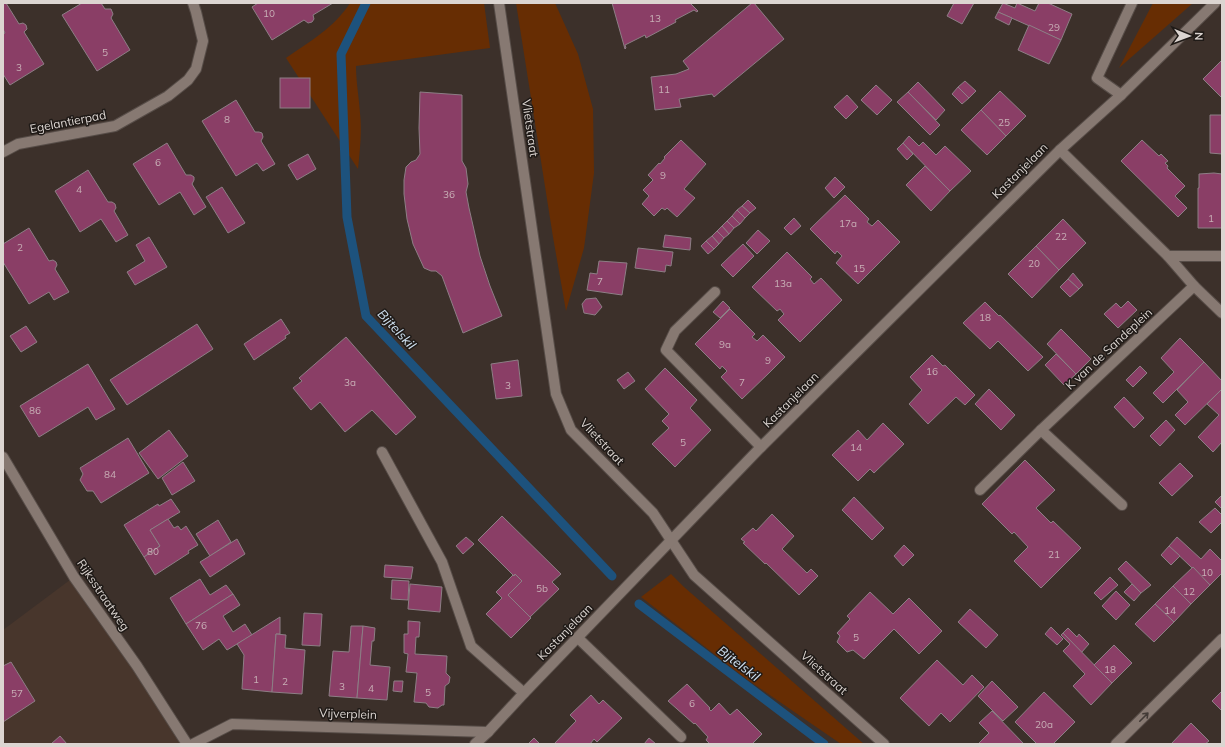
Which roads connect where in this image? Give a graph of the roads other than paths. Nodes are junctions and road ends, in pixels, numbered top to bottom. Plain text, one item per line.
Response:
1 (193, 3) edge
2 (499, 3) edge
3 (1132, 3) edge
4 (1215, 3) edge
5 (1121, 95) junction
6 (1060, 150) junction
7 (3, 152) edge
8 (1168, 256) junction
9 (1222, 256) edge
10 (1194, 286) junction
11 (715, 292) dead end
12 (1222, 313) edge
13 (1041, 430) junction
14 (761, 447) junction
15 (382, 452) dead end
16 (3, 457) edge
17 (980, 490) dead end
18 (1122, 504) dead end
19 (671, 541) junction
20 (578, 638) junction
21 (1222, 639) edge
22 (524, 693) junction
23 (488, 732) junction
24 (681, 737) dead end
25 (187, 744) edge
26 (193, 744) edge
27 (475, 744) edge
28 (884, 744) edge
29 (1116, 744) edge

1 - 7 street, Egelantierpad
2 - 19 street, Vlietstraat
3 - 5 street
4 - 5 street, Kastanjelaan
5 - 6 street, Kastanjelaan
6 - 8 street
6 - 14 street, Kastanjelaan
8 - 9 street
8 - 10 street
10 - 12 street
10 - 13 street, K van de Sandeplein
11 - 14 street
13 - 17 street, K van de Sandeplein
13 - 18 street
14 - 19 street, Kastanjelaan
15 - 22 street
16 - 25 street, Rijksstraatweg
19 - 20 street, Kastanjelaan
19 - 28 street, Vlietstraat
20 - 22 street, Kastanjelaan
20 - 24 street
29 -> 21 street
22 - 23 street, Kastanjelaan
23 - 26 street, Vijverplein
23 - 27 street

